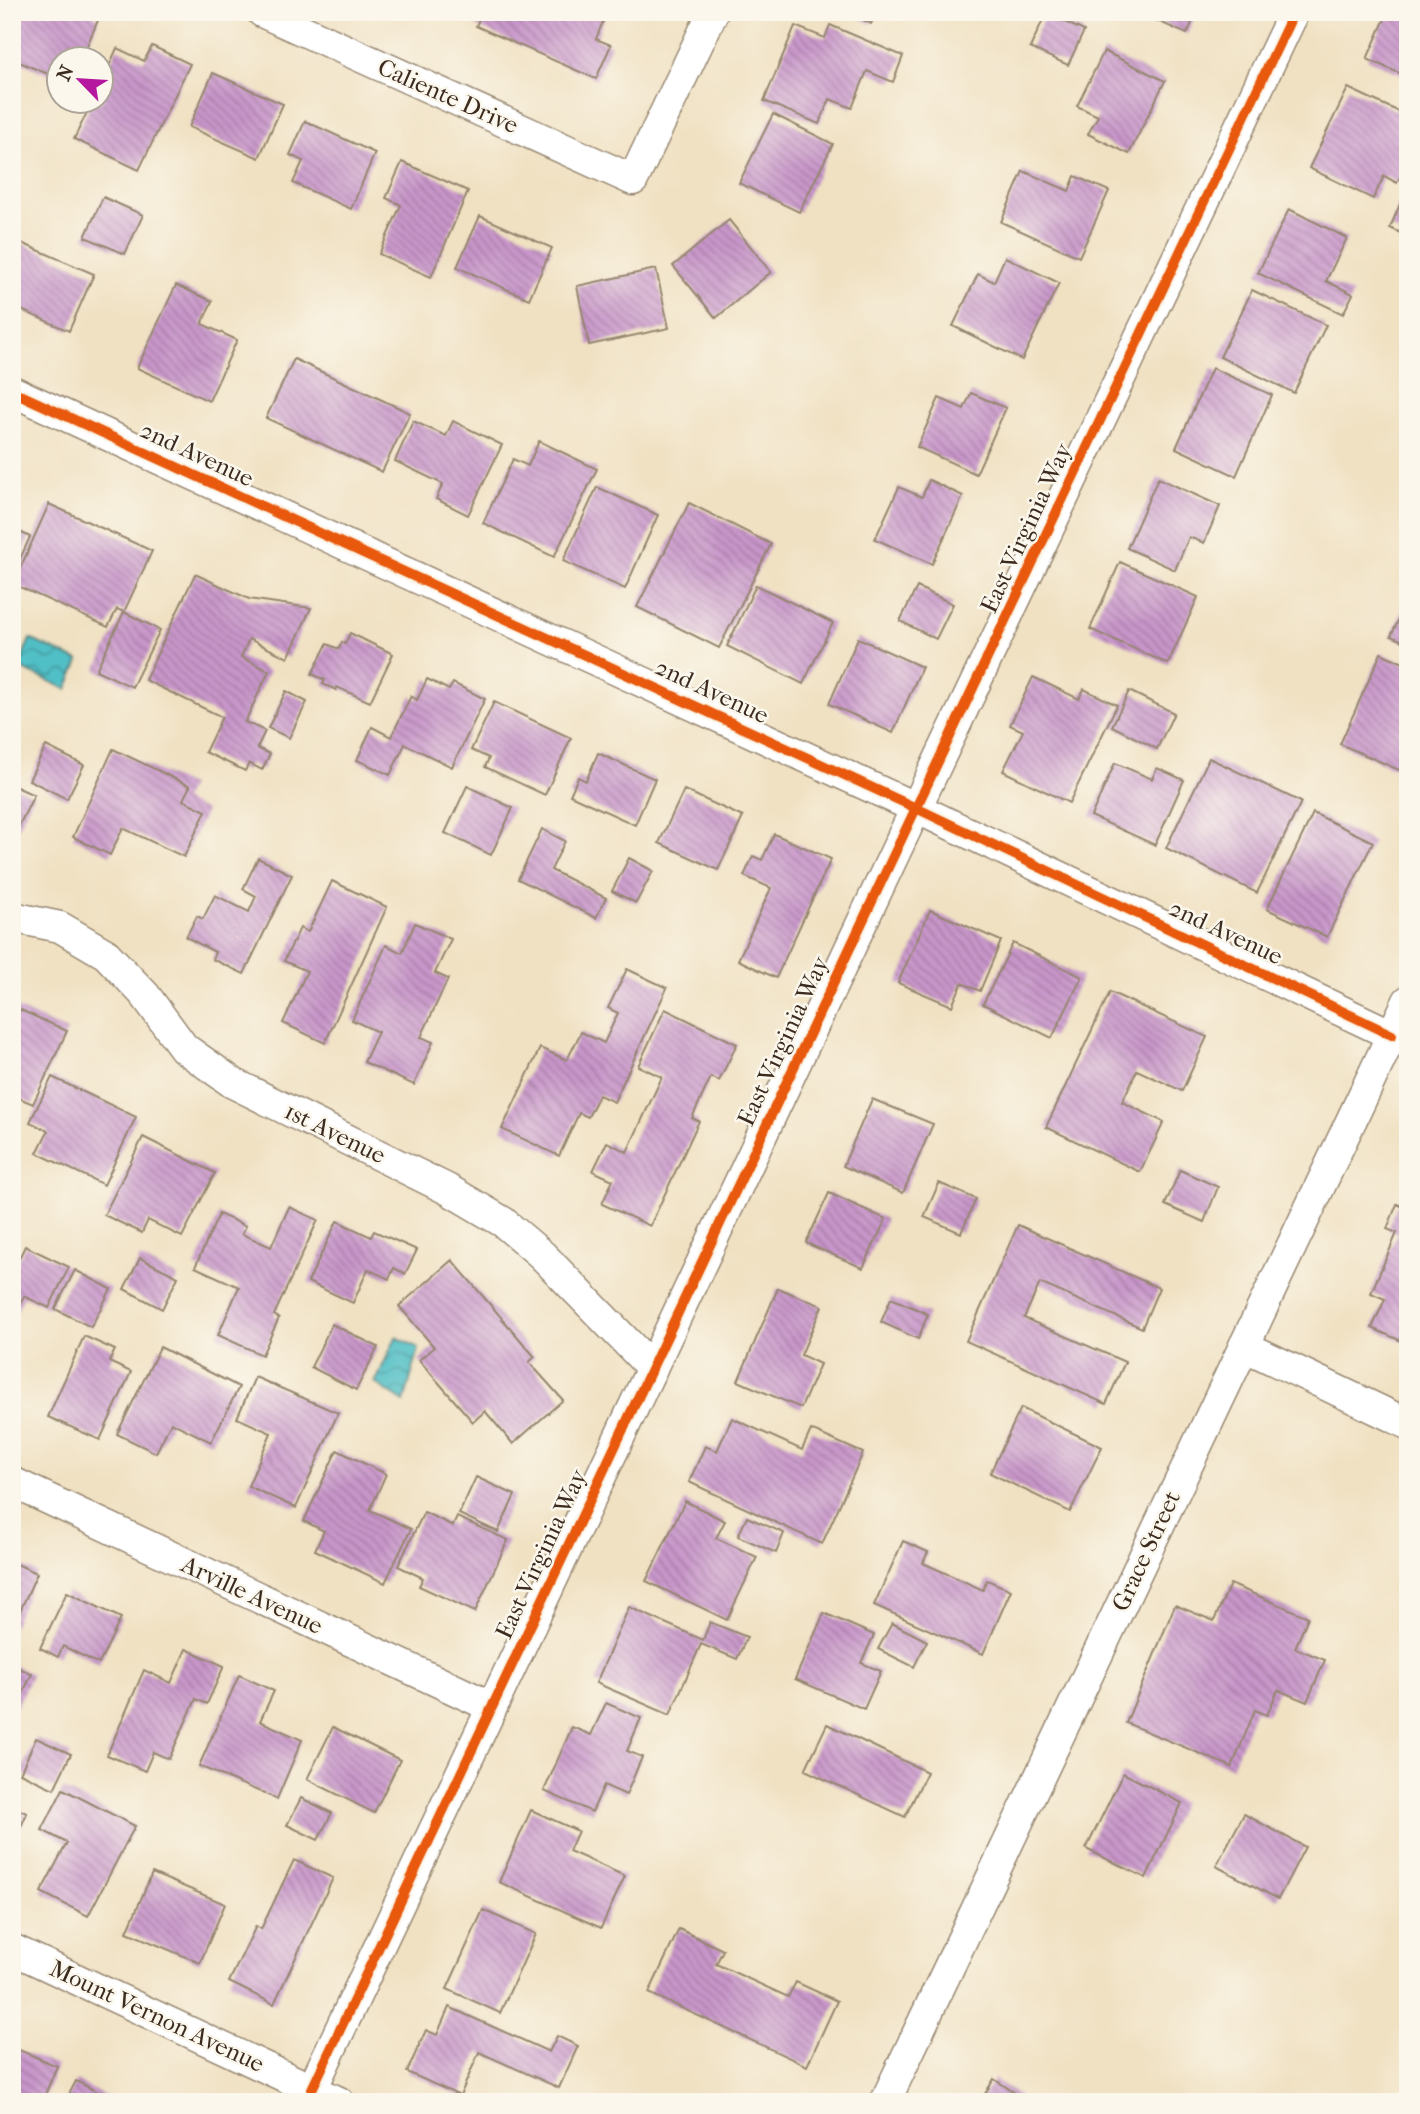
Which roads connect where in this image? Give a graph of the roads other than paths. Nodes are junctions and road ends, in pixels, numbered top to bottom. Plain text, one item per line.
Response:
1 (262, 12) edge
2 (713, 12) edge
3 (1294, 12) edge
4 (12, 391) edge
5 (916, 808) junction
6 (12, 917) edge
7 (1408, 1001) edge
8 (1392, 1035) junction
9 (1244, 1346) junction
10 (652, 1368) junction
11 (1408, 1424) edge
12 (12, 1482) edge
13 (492, 1707) junction
14 (12, 1949) edge
15 (312, 2089) junction
16 (339, 2102) edge
17 (885, 2102) edge

1 - 2 street, Caliente Drive
3 - 5 street, East Virginia Way
4 - 5 street, 2nd Avenue
5 - 8 street, 2nd Avenue
5 - 10 street, East Virginia Way
6 - 10 street, 1st Avenue
7 - 8 street, Grace Street
8 - 9 street, Grace Street
9 - 11 street
9 - 17 street, Grace Street
10 - 13 street, East Virginia Way
12 - 13 street, Arville Avenue
13 - 15 street, East Virginia Way
14 - 15 street, Mount Vernon Avenue
15 - 16 street, Mount Vernon Avenue

